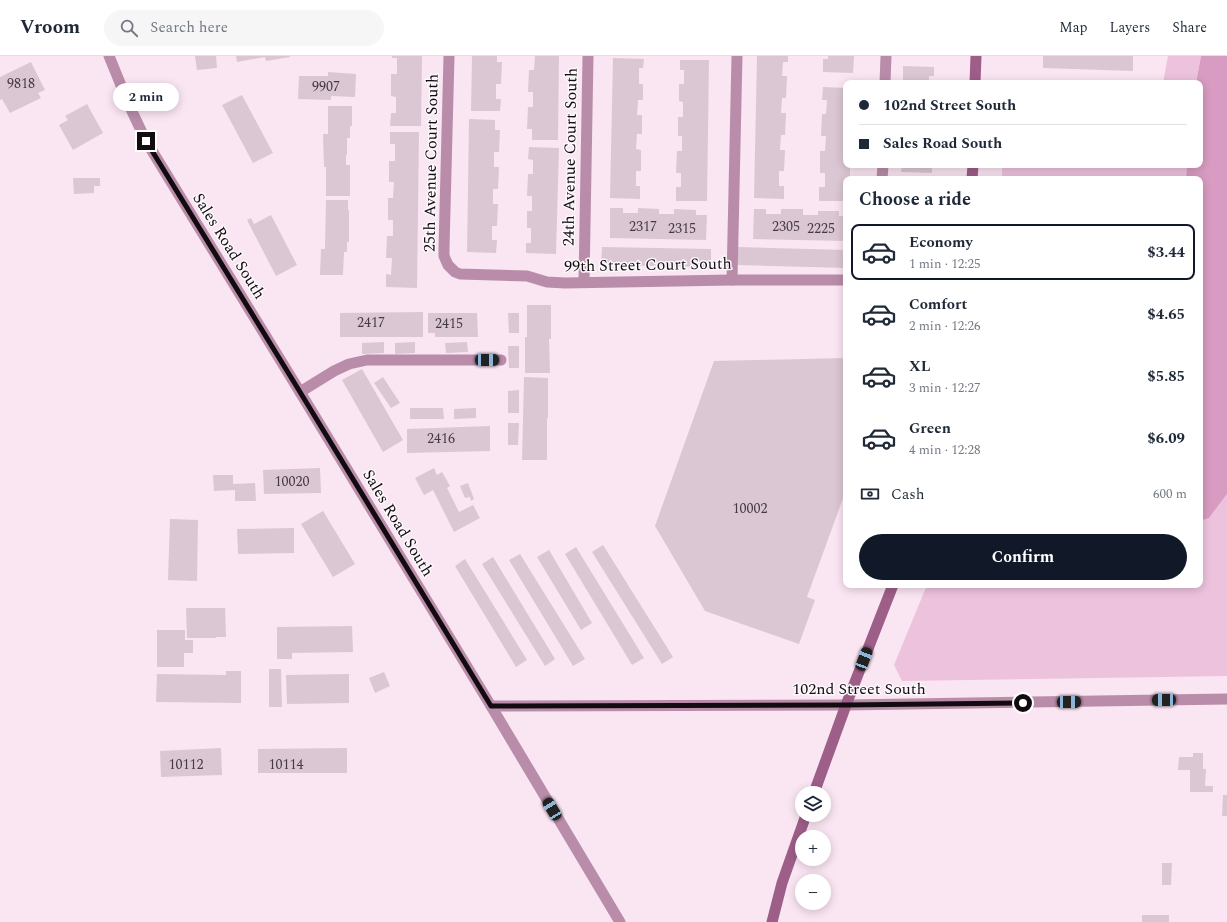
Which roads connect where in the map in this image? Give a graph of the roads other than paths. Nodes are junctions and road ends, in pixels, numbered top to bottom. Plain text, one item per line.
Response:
1 (109, 56) edge
2 (449, 56) edge
3 (588, 56) edge
4 (737, 56) edge
5 (886, 56) edge
6 (976, 56) edge
7 (885, 80) edge
8 (975, 80) edge
9 (452, 269) joint
10 (732, 280) junction
11 (843, 280) edge
12 (584, 282) junction
13 (501, 360) dead end
14 (300, 392) junction
15 (892, 588) edge
16 (1227, 699) edge
17 (846, 705) junction
18 (491, 706) junction
19 (817, 786) edge
20 (804, 822) edge
21 (620, 922) edge
22 (772, 922) edge

1 - 14 street, Sales Road South
2 - 9 street, 25th Avenue Court South
3 - 12 street, 24th Avenue Court South
4 - 10 street
5 - 7 street
6 - 8 main road
9 - 12 street, 99th Street Court South
10 - 11 street, 99th Street Court South
10 - 12 street, 99th Street Court South
13 - 14 street
14 - 18 street, Sales Road South
15 - 17 main road
16 - 17 street, 102nd Street South
17 - 18 street, 102nd Street South
17 - 19 main road
18 - 21 street, Sales Road South
20 - 22 main road

